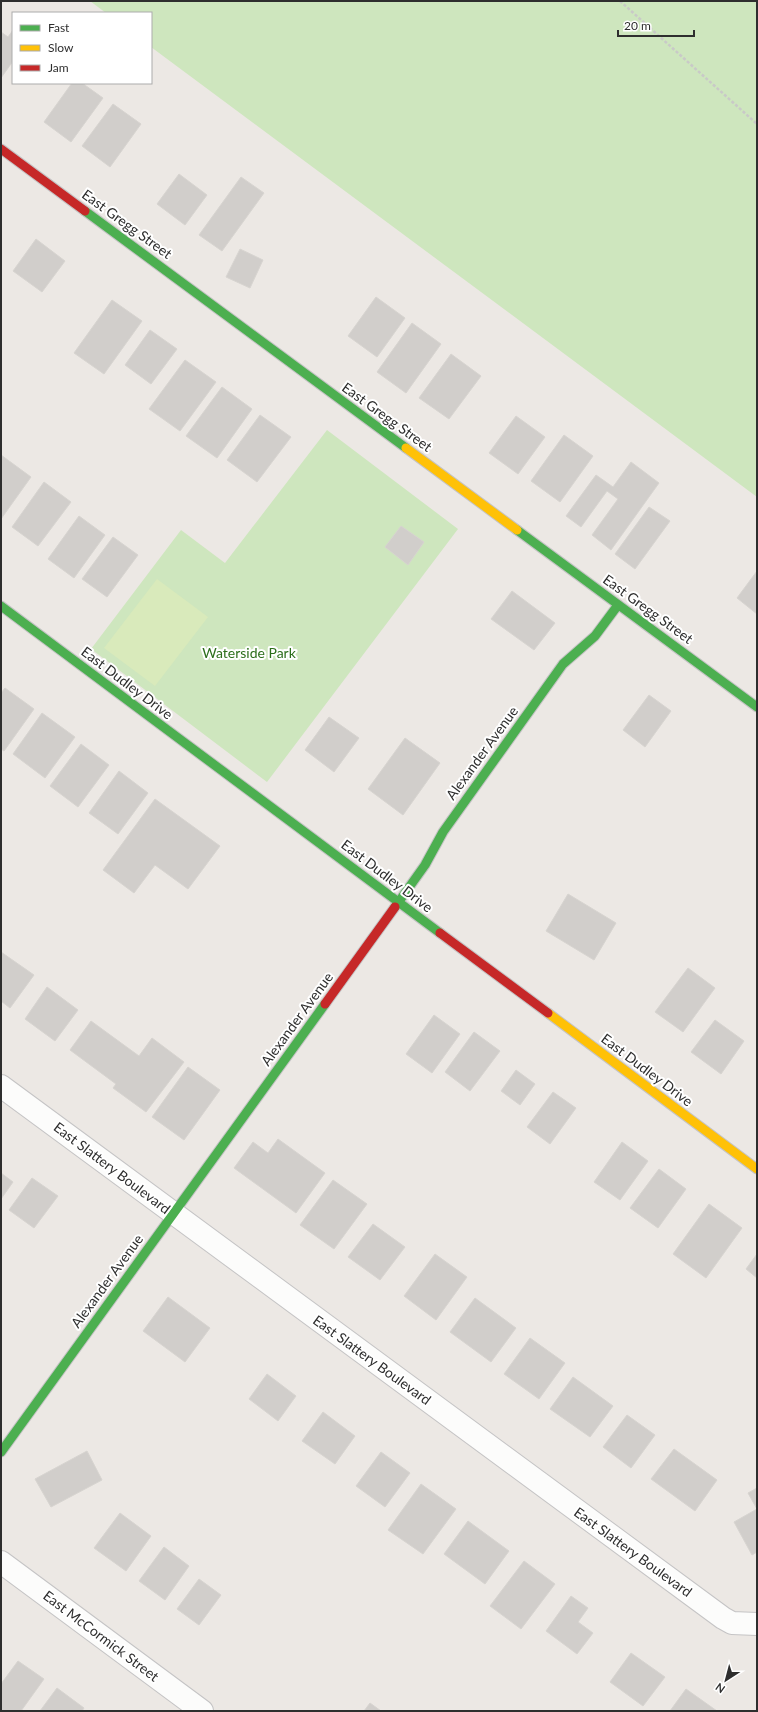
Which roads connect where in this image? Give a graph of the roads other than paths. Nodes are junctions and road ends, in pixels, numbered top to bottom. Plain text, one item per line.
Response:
1 (1, 149) edge
2 (618, 605) junction
3 (1, 606) edge
4 (757, 707) edge
5 (398, 902) junction
6 (1, 1086) edge
7 (757, 1169) edge
8 (173, 1213) junction
9 (1, 1452) edge
10 (1, 1562) edge
11 (752, 1624) edge
12 (202, 1711) edge

1 - 2 street, East Gregg Street
2 - 4 street, East Gregg Street
2 - 5 street, Alexander Avenue
3 - 5 street, East Dudley Drive
5 - 7 street, East Dudley Drive
5 - 8 street, Alexander Avenue
6 - 8 street, East Slattery Boulevard
8 - 9 street, Alexander Avenue
8 - 11 street, East Slattery Boulevard
10 - 12 street, East McCormick Street

